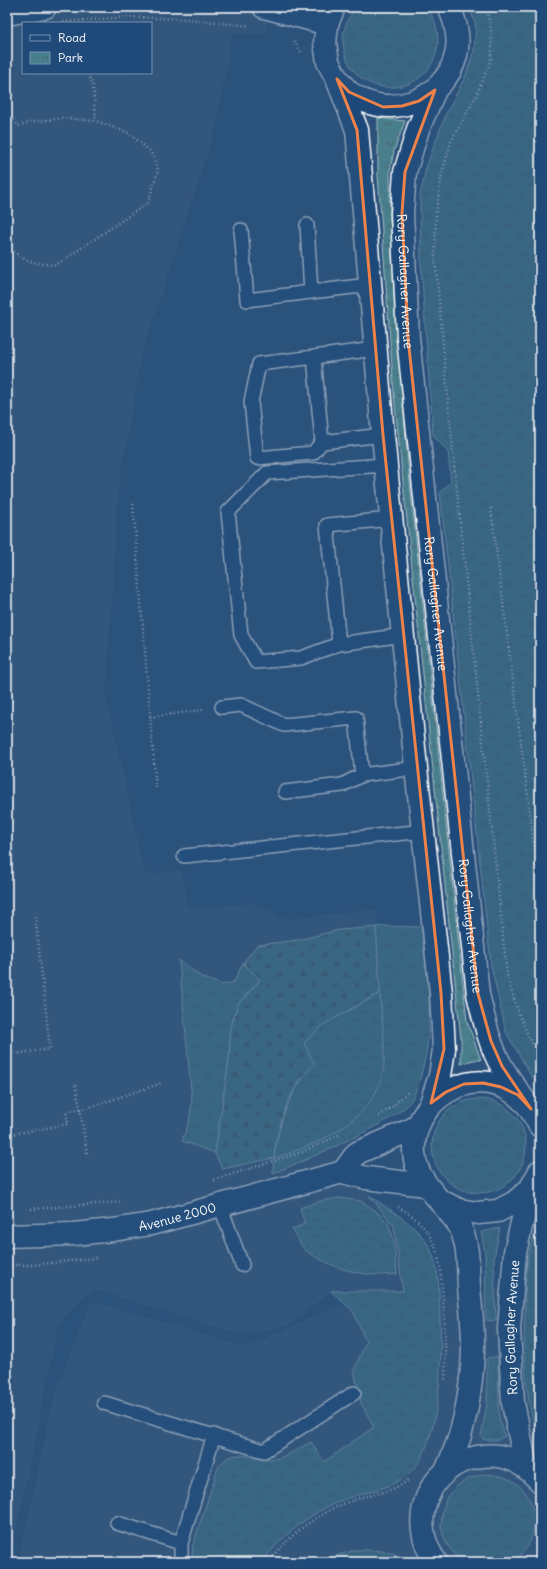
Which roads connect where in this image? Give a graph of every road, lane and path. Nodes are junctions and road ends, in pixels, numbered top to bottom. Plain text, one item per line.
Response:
1 (45, 7) edge
2 (264, 7) edge
3 (486, 7) edge
4 (450, 9) edge
5 (7, 14) edge
6 (330, 16) edge
7 (61, 22) dead end
8 (252, 26) dead end
9 (88, 74) dead end
10 (337, 79) junction
11 (435, 90) junction
12 (7, 110) edge
13 (96, 121) junction
14 (307, 225) dead end
15 (241, 230) dead end
16 (7, 243) edge
17 (369, 285) junction
18 (311, 292) junction
19 (375, 349) junction
20 (314, 357) junction
21 (383, 435) junction
22 (322, 442) junction
23 (386, 464) junction
24 (133, 504) dead end
25 (491, 508) dead end
26 (392, 519) junction
27 (404, 635) junction
28 (339, 644) junction
29 (222, 707) joint
30 (150, 716) junction
31 (416, 768) junction
32 (362, 775) junction
33 (156, 788) dead end
34 (285, 792) dead end
35 (424, 831) junction
36 (184, 856) dead end
37 (540, 892) edge
38 (35, 913) dead end
39 (7, 1055) edge
40 (540, 1059) edge
41 (75, 1082) dead end
42 (162, 1083) dead end
43 (431, 1103) junction
44 (392, 1107) dead end
45 (80, 1109) junction
46 (536, 1117) edge
47 (375, 1118) dead end
48 (417, 1127) junction
49 (344, 1132) dead end
50 (7, 1135) edge
51 (87, 1153) dead end
52 (343, 1172) junction
53 (535, 1180) edge
54 (209, 1182) dead end
55 (426, 1185) junction
56 (130, 1202) dead end
57 (441, 1202) junction
58 (220, 1205) junction
59 (396, 1206) dead end
60 (29, 1210) dead end
61 (7, 1236) edge
62 (242, 1265) dead end
63 (445, 1383) dead end
64 (354, 1393) dead end
65 (104, 1403) dead end
66 (214, 1435) junction
67 (447, 1469) junction
68 (533, 1474) edge
69 (408, 1479) dead end
70 (117, 1523) dead end
71 (182, 1543) junction
72 (181, 1562) edge
73 (268, 1562) edge
74 (436, 1562) edge

1 - 5 street
2 - 6 street
3 - 40 path
4 - 11 street, Rory Gallagher Avenue
6 - 10 street, Rory Gallagher Avenue
7 - 8 path
9 - 13 path
10 - 11 street, Rory Gallagher Avenue
10 - 17 street, Rory Gallagher Avenue
11 - 46 street, Rory Gallagher Avenue
12 - 13 path
13 - 16 path
14 - 18 lane
15 - 18 lane
17 - 18 lane
17 - 19 street, Rory Gallagher Avenue
19 - 20 lane
19 - 21 street, Rory Gallagher Avenue
20 - 22 lane
20 - 22 lane
21 - 22 lane
21 - 23 street, Rory Gallagher Avenue
23 - 26 street, Rory Gallagher Avenue
23 - 28 lane
24 - 30 path
25 - 37 path
26 - 27 street, Rory Gallagher Avenue
26 - 28 lane
27 - 28 lane
27 - 31 street, Rory Gallagher Avenue
29 - 30 path
29 - 32 lane
30 - 33 path
31 - 32 lane
31 - 35 street, Rory Gallagher Avenue
32 - 34 lane
35 - 36 lane
35 - 43 street, Rory Gallagher Avenue
38 - 39 path
41 - 45 path
42 - 45 path
43 - 46 street, Rory Gallagher Avenue
43 - 48 street, Rory Gallagher Avenue
44 - 47 path
45 - 50 path
45 - 51 path
48 - 52 street
48 - 55 street, Rory Gallagher Avenue
49 - 54 path
52 - 55 street
52 - 58 street, Avenue 2000
53 - 57 street, Rory Gallagher Avenue
53 - 68 street, Rory Gallagher Avenue
55 - 57 street, Rory Gallagher Avenue
56 - 60 path
57 - 67 street, Rory Gallagher Avenue
58 - 61 street, Avenue 2000
58 - 62 lane
59 - 63 path
64 - 66 lane
65 - 66 lane
66 - 71 lane
67 - 68 street, Rory Gallagher Avenue
67 - 74 street, Rory Gallagher Avenue
69 - 73 path
70 - 71 lane
71 - 72 lane

